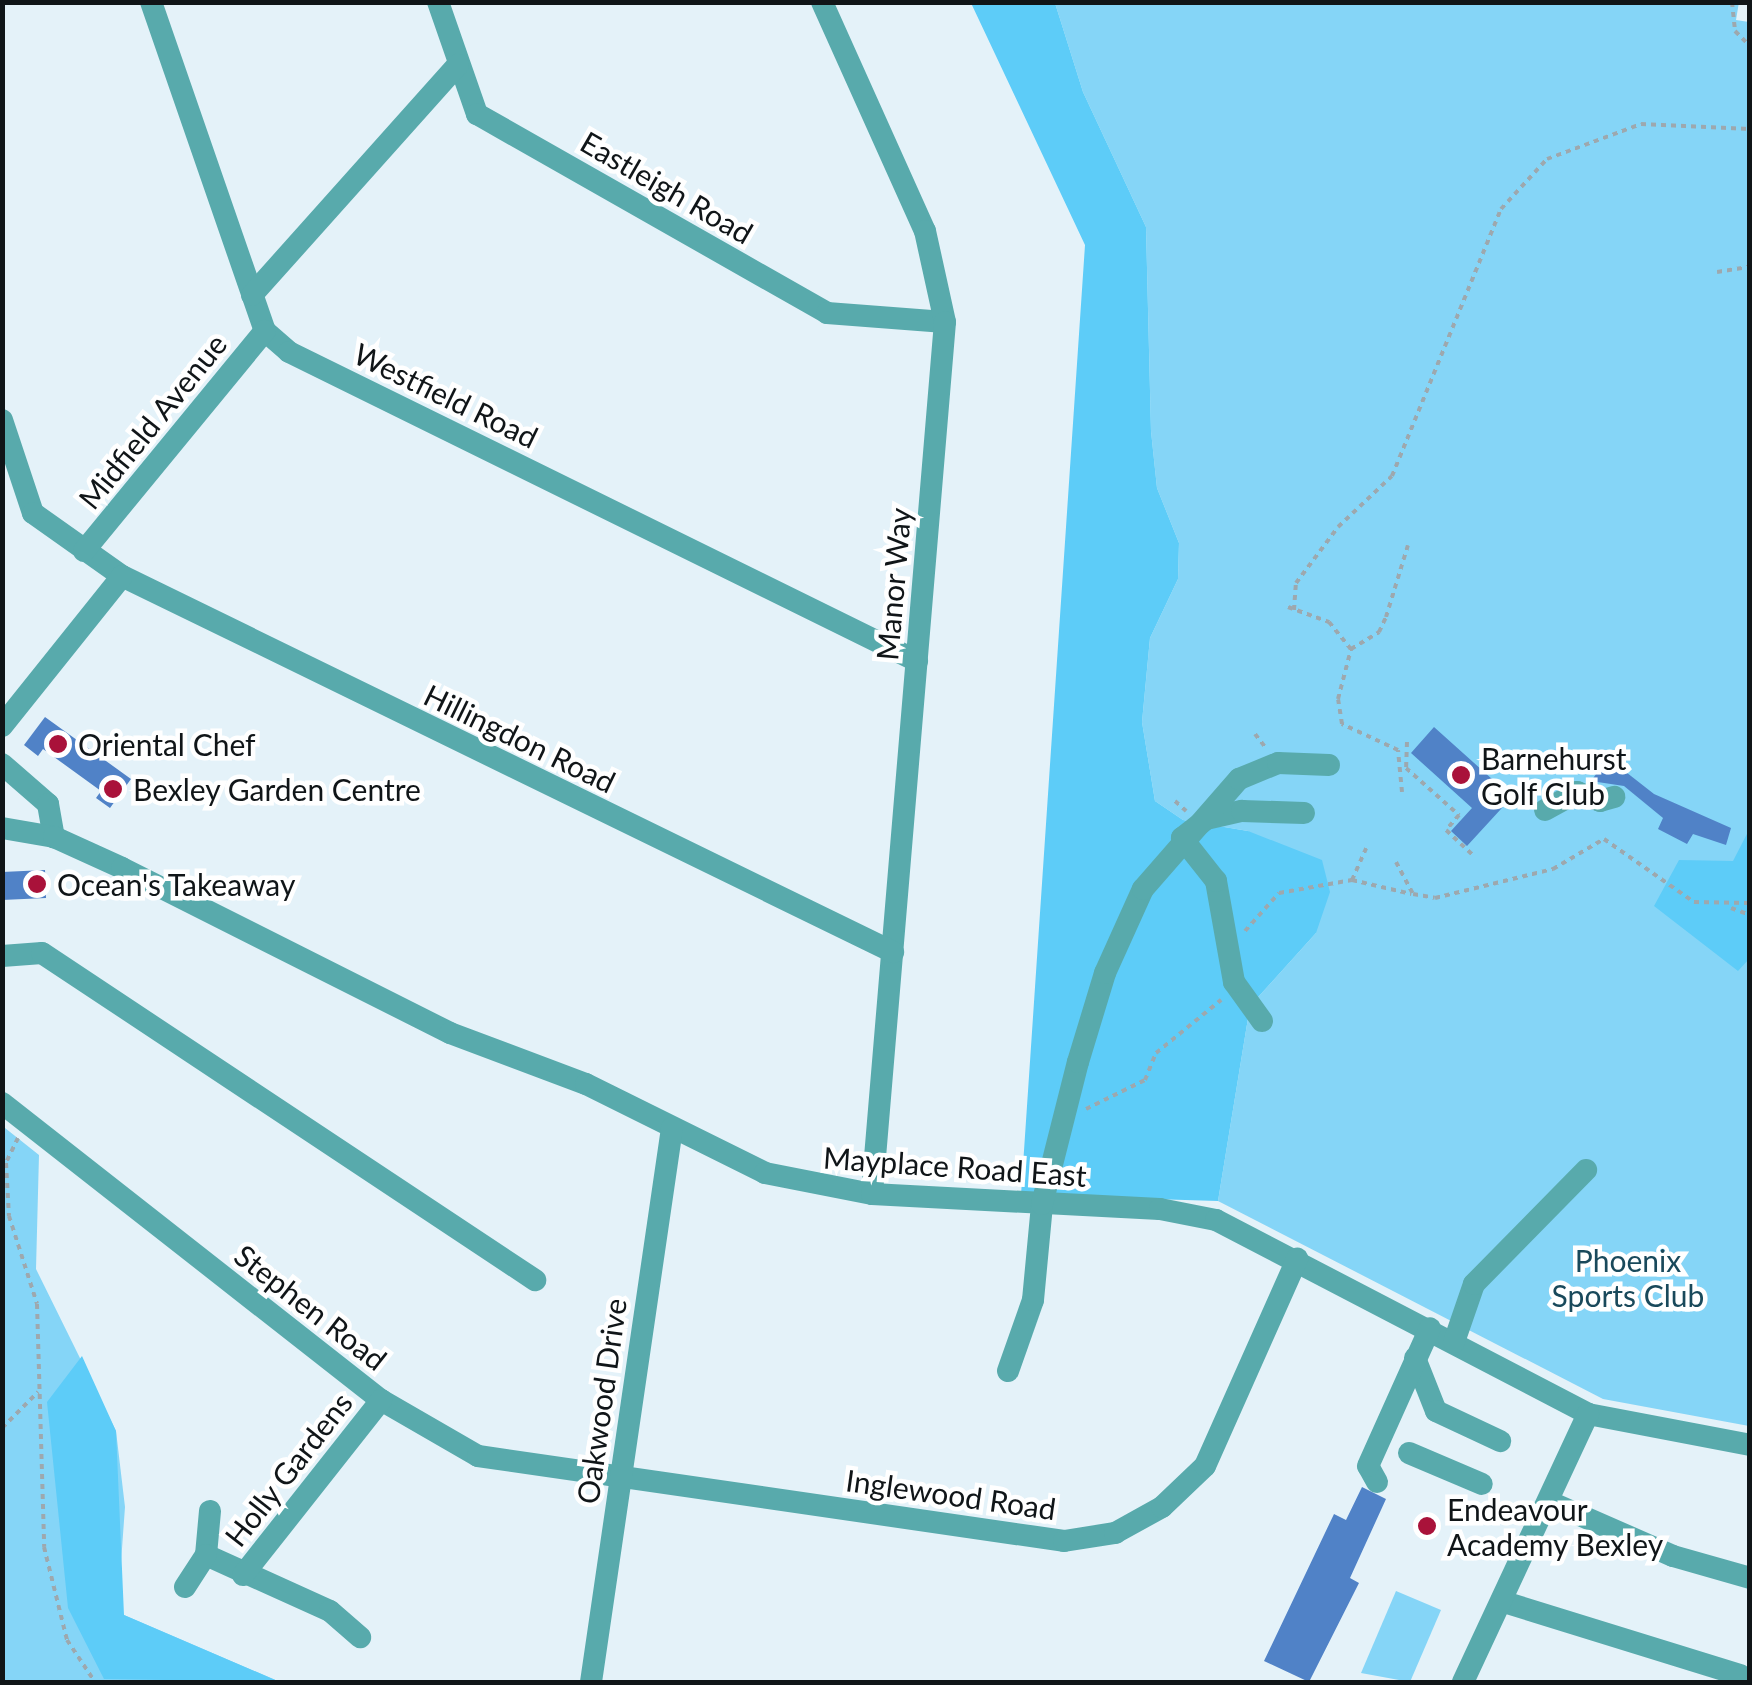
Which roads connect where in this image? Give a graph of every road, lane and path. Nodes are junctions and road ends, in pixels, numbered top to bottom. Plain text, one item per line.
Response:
1 (151, 2) edge
2 (438, 2) edge
3 (822, 2) edge
4 (1732, 2) edge
5 (1750, 46) edge
6 (458, 65) junction
7 (1750, 129) edge
8 (1750, 268) edge
9 (1717, 272) dead end
10 (252, 295) junction
11 (945, 322) junction
12 (265, 331) junction
13 (2, 420) edge
14 (1408, 545) dead end
15 (84, 551) junction
16 (122, 576) junction
17 (1352, 649) junction
18 (917, 661) junction
19 (2, 726) edge
20 (1407, 742) dead end
21 (2, 764) edge
22 (1329, 765) dead end
23 (1406, 768) junction
24 (1402, 792) dead end
25 (1614, 797) dead end
26 (1545, 810) dead end
27 (1304, 812) dead end
28 (2, 828) edge
29 (54, 837) junction
30 (1182, 838) junction
31 (1366, 848) dead end
32 (1474, 855) dead end
33 (1396, 862) dead end
34 (1352, 880) junction
35 (1413, 894) junction
36 (1750, 903) edge
37 (1731, 908) junction
38 (1750, 916) edge
39 (1232, 946) junction
40 (893, 952) junction
41 (2, 956) edge
42 (1234, 982) junction
43 (1262, 1021) dead end
44 (2, 1103) edge
45 (1071, 1111) junction
46 (27, 1120) junction
47 (672, 1128) junction
48 (1586, 1170) dead end
49 (872, 1194) junction
50 (1042, 1204) junction
51 (1297, 1260) junction
52 (535, 1280) dead end
53 (1430, 1328) junction
54 (1454, 1342) junction
55 (1415, 1358) junction
56 (1008, 1371) dead end
57 (38, 1392) junction
58 (381, 1400) junction
59 (1588, 1414) junction
60 (2, 1428) edge
61 (1500, 1441) dead end
62 (1750, 1445) edge
63 (1409, 1453) dead end
64 (620, 1476) junction
65 (1377, 1482) dead end
66 (1482, 1484) dead end
67 (1550, 1502) junction
68 (210, 1511) dead end
69 (206, 1555) junction
70 (243, 1575) junction
71 (1750, 1578) edge
72 (185, 1587) dead end
73 (1504, 1602) junction
74 (360, 1637) dead end
75 (87, 1674) junction
76 (1740, 1675) dead end
77 (86, 1682) edge
78 (95, 1682) edge
79 (591, 1682) edge
80 (1463, 1682) edge

1 - 10 street
2 - 6 street, Eastleigh Road
3 - 11 street, Manor Way
4 - 5 path
6 - 10 street
6 - 11 street, Eastleigh Road
7 - 17 path
8 - 9 path
10 - 12 street
11 - 18 street, Manor Way
12 - 15 street, Midfield Avenue
12 - 18 street, Westfield Road
13 - 15 street
14 - 17 path
15 - 16 street, Midfield Avenue
16 - 19 street
16 - 40 street, Hillingdon Road
17 - 23 path
18 - 40 street, Manor Way
20 - 23 path
21 - 29 street
22 - 30 street
23 - 24 path
23 - 32 path
25 - 26 street
27 - 30 street
28 - 29 street, Mayplace Road East
29 - 47 street, Mayplace Road East
30 - 39 street
30 - 45 street
31 - 34 path
33 - 35 path
34 - 35 path
34 - 39 path
35 - 37 path
36 - 37 path
37 - 38 path
39 - 42 street
40 - 49 street, Manor Way
41 - 52 street
42 - 43 street
42 - 45 path
44 - 46 street, Stephen Road
45 - 50 street
46 - 57 path
46 - 58 street, Stephen Road
47 - 49 street, Mayplace Road East
47 - 64 street, Oakwood Drive
48 - 54 street
49 - 50 street, Mayplace Road East
50 - 51 street, Mayplace Road East
50 - 56 street
51 - 53 street, Mayplace Road East
51 - 64 street, Inglewood Road
53 - 54 street, Mayplace Road East
53 - 55 street
54 - 59 street, Mayplace Road East
55 - 61 street
55 - 65 street
57 - 60 path
57 - 75 path
58 - 64 street, Stephen Road
58 - 70 street, Holly Gardens
59 - 62 street, Mayplace Road East
59 - 67 street
63 - 66 street
64 - 79 street, Oakwood Drive
67 - 71 street
67 - 73 street
68 - 69 street, Holly Gardens
69 - 70 street, Holly Gardens
69 - 72 street, Holly Gardens
70 - 74 street, Holly Gardens
73 - 76 street
73 - 80 street
75 - 77 path
75 - 78 path

